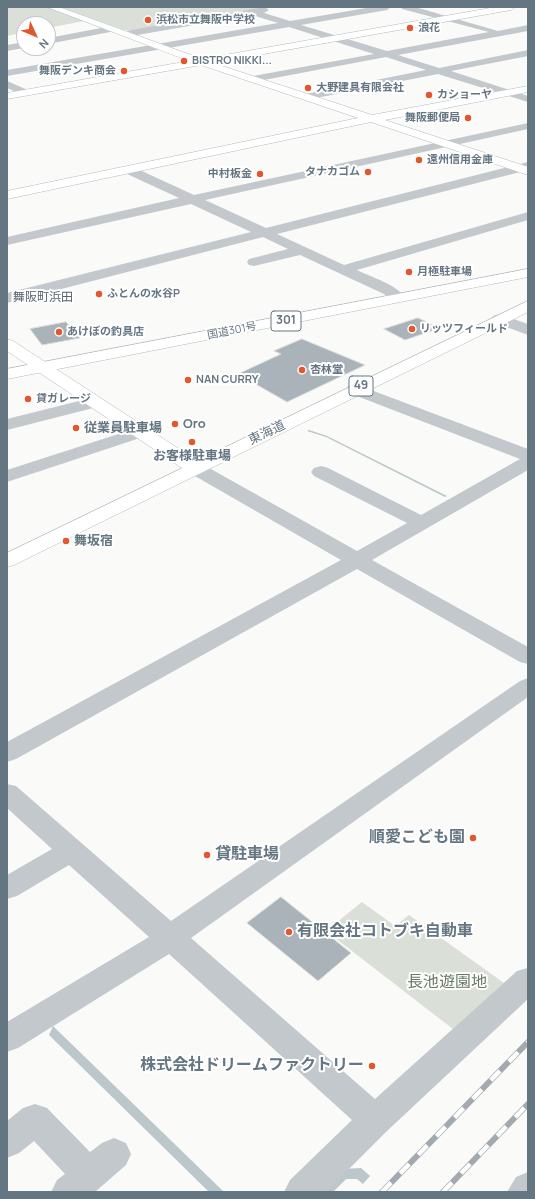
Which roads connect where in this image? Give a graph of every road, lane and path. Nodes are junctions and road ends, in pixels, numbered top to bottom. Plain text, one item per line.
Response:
1 (51, 7) edge
2 (387, 7) edge
3 (405, 7) edge
4 (511, 7) edge
5 (273, 8) dead end
6 (252, 12) junction
7 (446, 18) junction
8 (289, 24) junction
9 (528, 28) edge
10 (112, 29) junction
11 (500, 33) junction
12 (126, 34) junction
13 (335, 38) junction
14 (521, 39) dead end
15 (56, 40) edge
16 (160, 46) junction
17 (528, 53) edge
18 (386, 54) junction
19 (202, 62) junction
20 (438, 70) junction
21 (7, 73) edge
22 (253, 79) junction
23 (7, 84) edge
24 (528, 89) edge
25 (26, 93) junction
26 (509, 93) junction
27 (7, 96) edge
28 (306, 97) junction
29 (528, 99) edge
30 (373, 119) junction
31 (528, 126) edge
32 (444, 143) junction
33 (525, 168) edge
34 (129, 170) junction
35 (7, 195) edge
36 (191, 200) junction
37 (528, 216) edge
38 (262, 233) junction
39 (7, 241) edge
40 (300, 250) junction
41 (254, 262) dead end
42 (342, 270) junction
43 (528, 273) edge
44 (7, 298) edge
45 (399, 298) junction
46 (528, 306) edge
47 (499, 319) junction
48 (528, 330) edge
49 (7, 344) edge
50 (43, 367) junction
51 (7, 374) edge
52 (355, 389) junction
53 (95, 402) junction
54 (7, 425) edge
55 (140, 432) junction
56 (528, 455) edge
57 (528, 462) edge
58 (195, 468) junction
59 (321, 472) dead end
60 (7, 476) edge
61 (422, 523) junction
62 (357, 560) junction
63 (7, 561) edge
64 (528, 657) edge
65 (528, 686) edge
66 (7, 753) edge
67 (7, 793) edge
68 (72, 850) junction
69 (7, 888) edge
70 (170, 938) junction
71 (528, 980) edge
72 (7, 1038) edge
73 (376, 1120) junction
74 (7, 1142) edge
75 (90, 1174) edge
76 (528, 1189) edge
77 (302, 1192) edge
78 (525, 1192) edge

1 - 10 main road
2 - 8 street
3 - 7 street
4 - 7 main road
5 - 6 street
6 - 8 street
6 - 12 street
7 - 11 street
7 - 13 main road
8 - 13 street
8 - 16 street
9 - 11 street
10 - 12 main road
10 - 15 street
11 - 14 street
11 - 18 street
12 - 16 main road
13 - 18 street
13 - 19 main road
16 - 19 main road
16 - 21 street
17 - 20 street
18 - 20 street
18 - 22 street
19 - 22 main road
19 - 25 main road
20 - 26 street
20 - 28 street
22 - 28 main road
23 - 25 street
24 - 26 main road
25 - 27 main road
26 - 29 street
26 - 30 main road
28 - 30 main road
30 - 32 main road
30 - 34 main road
31 - 32 street
32 - 33 main road
32 - 36 street
33 - 38 street
34 - 35 main road
34 - 36 street
36 - 38 street
36 - 39 street
37 - 42 street
38 - 40 street
38 - 44 street
40 - 41 street
40 - 42 street
42 - 45 street
43 - 45 main road, 国道301号 / 301
45 - 50 main road, 国道301号 / 301
46 - 47 main road, 東海道 / 49
47 - 48 street
47 - 52 main road, 東海道 / 49
49 - 50 main road
50 - 51 main road, 国道301号 / 301
50 - 53 main road
52 - 56 street
52 - 58 main road, 東海道 / 49
53 - 54 street
53 - 55 main road
55 - 58 main road
55 - 60 street
57 - 61 street
58 - 62 street
58 - 63 main road, 東海道 / 49
59 - 61 street
61 - 62 street
62 - 64 street
62 - 66 street
65 - 70 street
67 - 68 street
68 - 69 street
68 - 70 street
70 - 72 street
70 - 73 street
71 - 73 street
73 - 77 street
74 - 75 street
76 - 78 street

